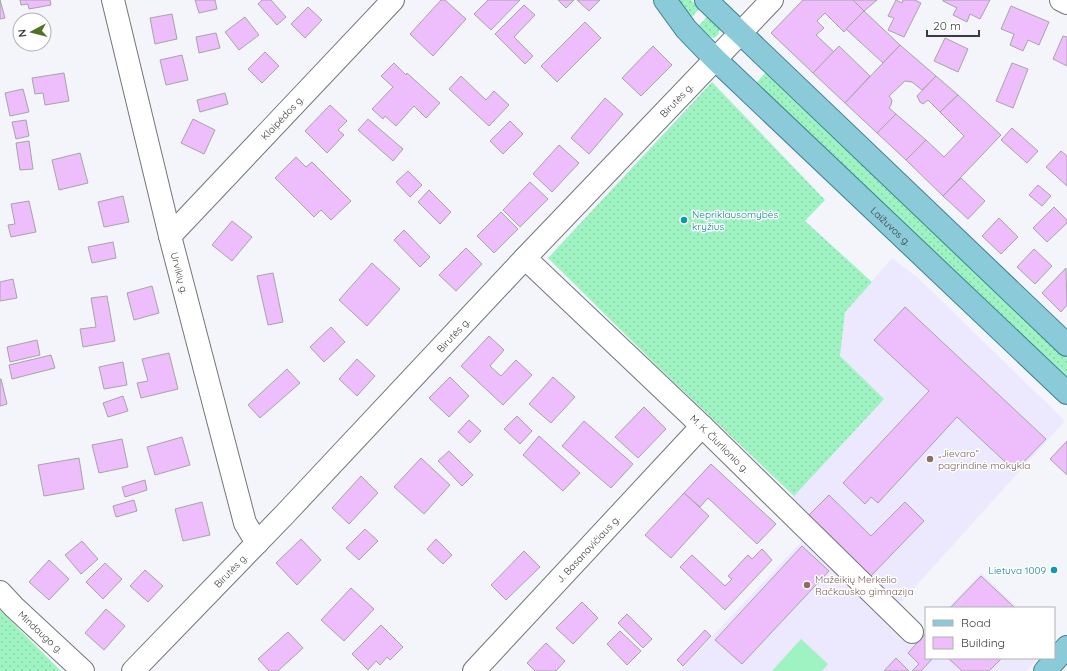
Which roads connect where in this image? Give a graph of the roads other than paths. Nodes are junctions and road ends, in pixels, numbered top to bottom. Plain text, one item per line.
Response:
1 (113, 0) edge
2 (393, 0) edge
3 (665, 0) edge
4 (706, 0) edge
5 (772, 0) edge
6 (1061, 0) edge
7 (1067, 3) edge
8 (740, 33) junction
9 (715, 59) junction
10 (170, 236) junction
11 (525, 258) junction
12 (1067, 345) edge
13 (1067, 393) edge
14 (702, 426) junction
15 (257, 543) junction
16 (0, 592) edge
17 (912, 632) dead end
18 (1067, 647) edge
19 (83, 671) edge
20 (134, 671) edge
21 (474, 671) edge
22 (1045, 671) edge

1 - 10 street, Urvikių g.
2 - 10 street, Klaipėdos g.
3 - 9 main road, Laižuvos g.
4 - 8 main road
5 - 8 street, Birutės g.
6 - 7 street
8 - 9 street, Birutės g.
8 - 12 main road
9 - 11 street, Birutės g.
9 - 13 main road, Laižuvos g.
10 - 15 street, Urvikių g.
11 - 14 street, M. K. Čiurlionio g.
11 - 15 street, Birutės g.
14 - 17 street, M. K. Čiurlionio g.
14 - 21 street, J. Basanavičiaus g.
15 - 20 street, Birutės g.
16 - 19 street, Mindaugo g.
18 - 22 main road

